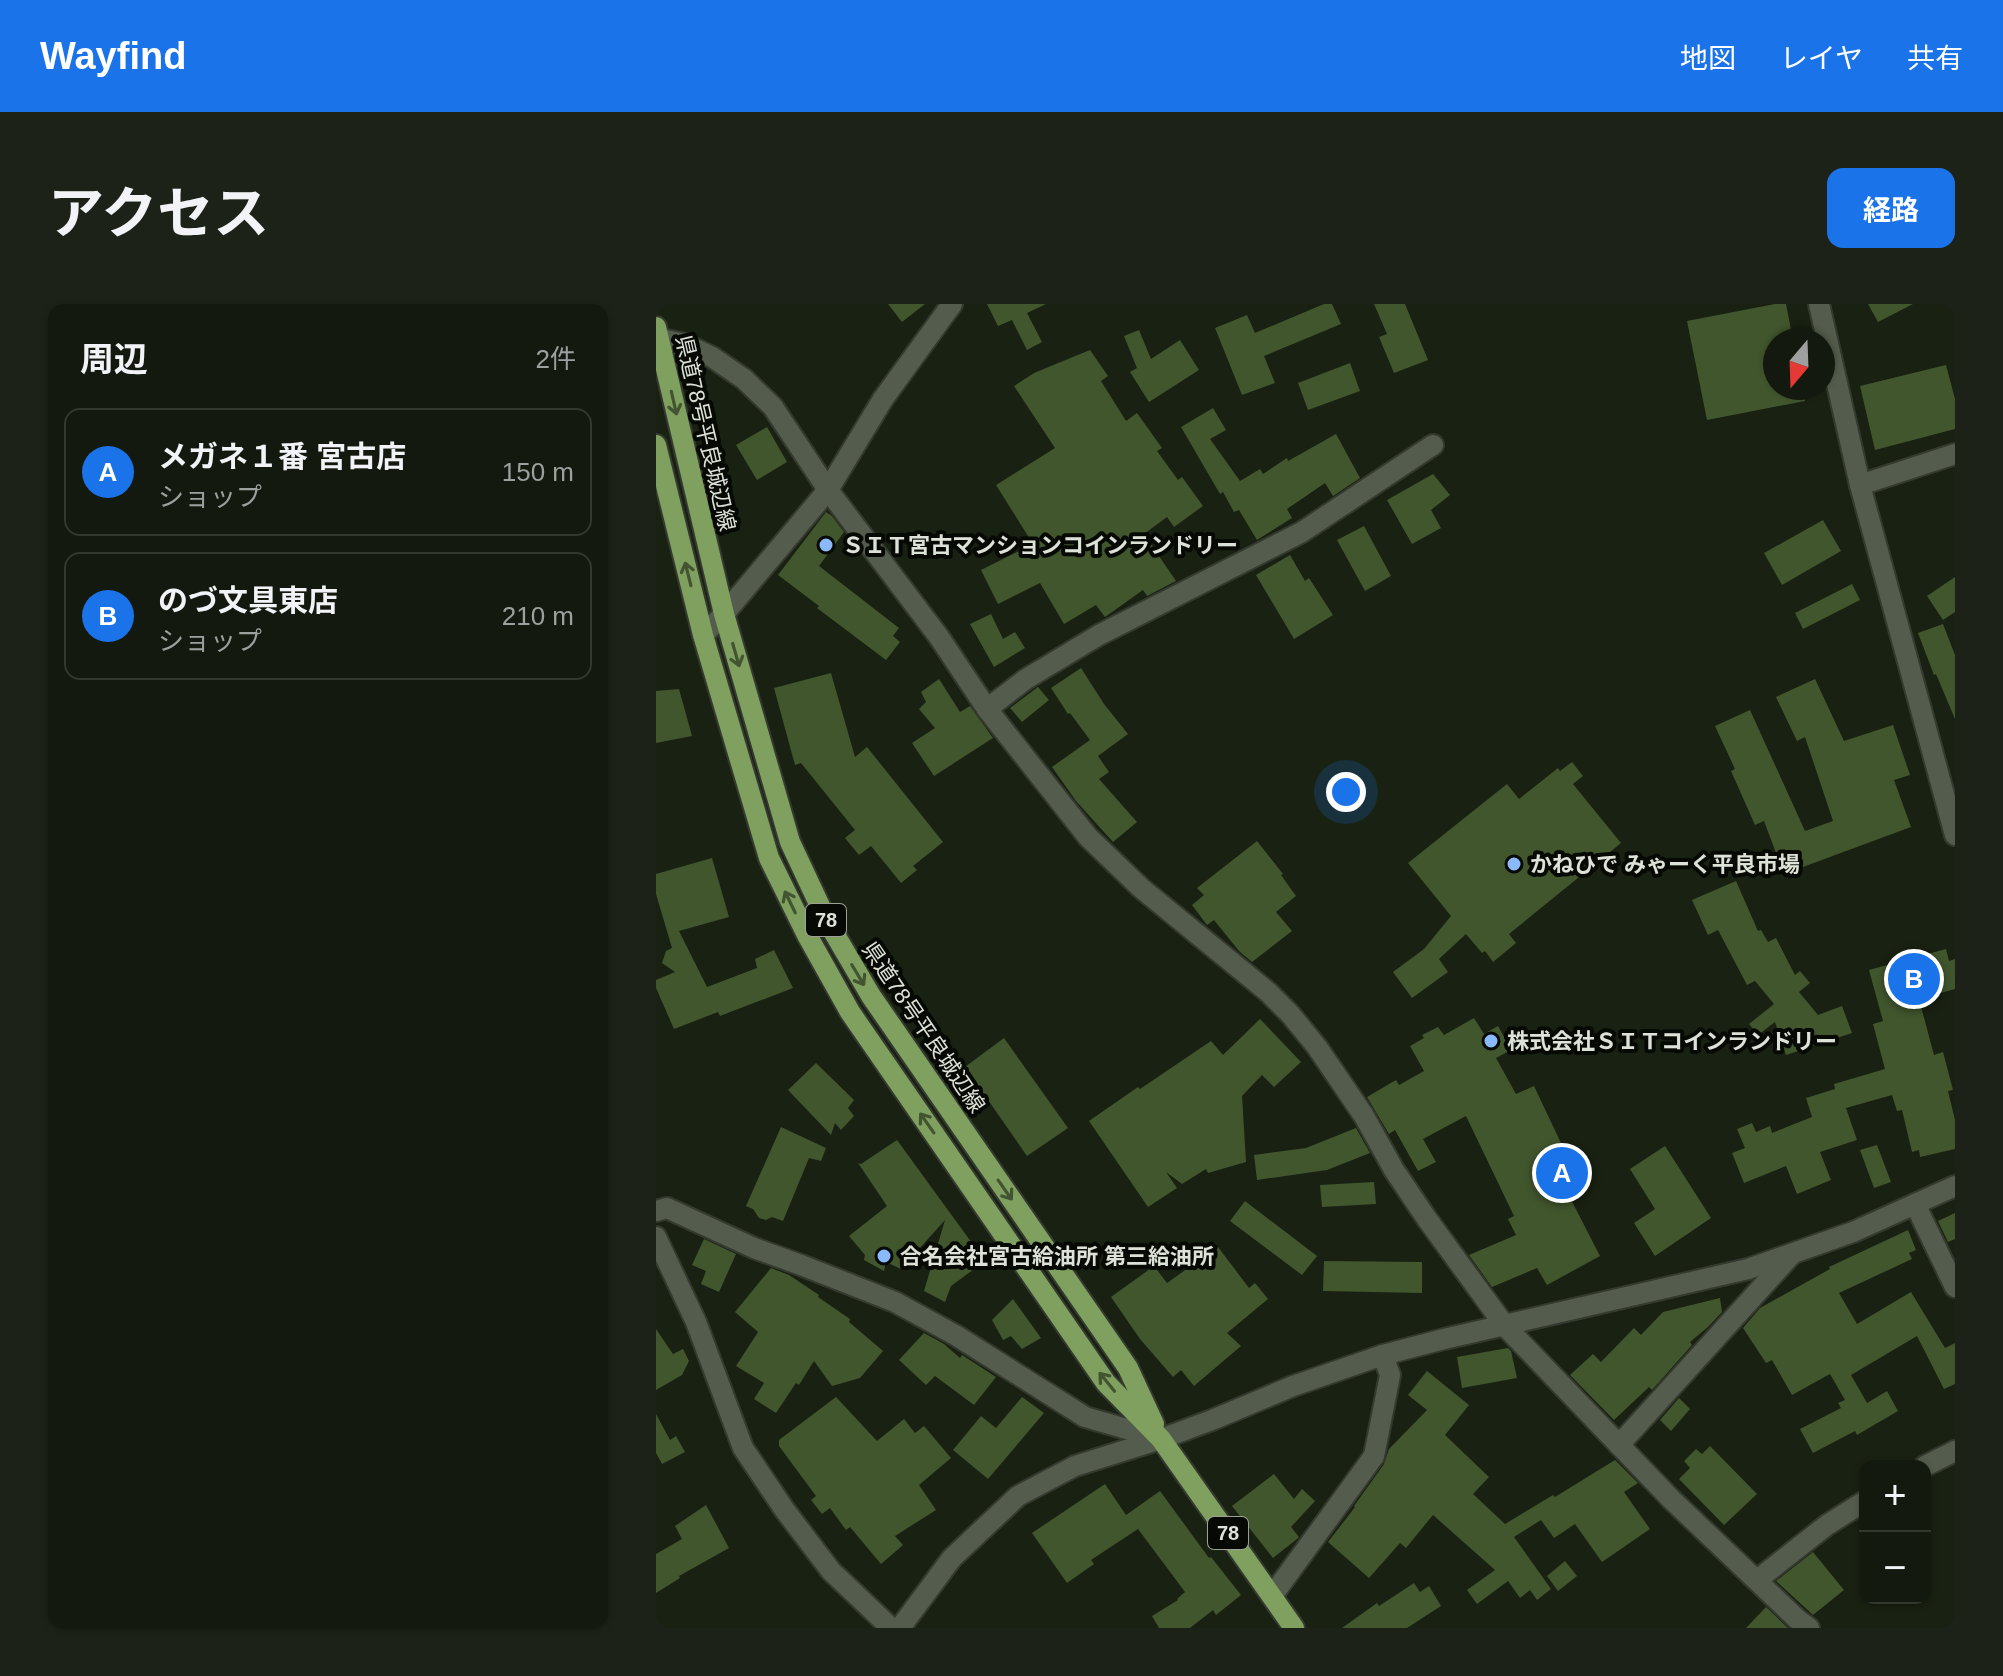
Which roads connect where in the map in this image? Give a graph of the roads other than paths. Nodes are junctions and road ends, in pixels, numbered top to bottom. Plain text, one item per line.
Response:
1 (952, 304) edge
2 (1819, 304) edge
3 (657, 334) edge
4 (656, 445) edge
5 (1433, 445) dead end
6 (1955, 454) edge
7 (1860, 485) junction
8 (828, 490) junction
9 (724, 614) junction
10 (703, 635) junction
11 (987, 709) junction
12 (1955, 835) edge
13 (1955, 1186) edge
14 (1915, 1204) junction
15 (656, 1211) edge
16 (656, 1237) edge
17 (1793, 1253) junction
18 (1955, 1287) edge
19 (1505, 1326) junction
20 (1383, 1355) junction
21 (1161, 1439) junction
22 (1619, 1445) junction
23 (1955, 1451) edge
24 (1931, 1463) edge
25 (1859, 1505) edge
26 (1757, 1580) junction
27 (1272, 1596) junction
28 (891, 1628) edge
29 (900, 1628) edge
30 (1294, 1628) edge
31 (1809, 1628) edge

1 - 8 street
2 - 7 street
3 - 8 street
3 -> 9 main road, 県道78号平良城辺線 / 78
10 -> 4 main road, 県道78号平良城辺線 / 78
5 - 11 street
6 - 7 street
7 - 12 street
8 - 9 street
8 - 11 street
9 - 10 street
9 -> 21 main road, 県道78号平良城辺線 / 78
21 -> 10 main road, 県道78号平良城辺線 / 78
11 - 19 street
13 - 14 street
14 - 17 street
14 - 18 street
15 - 21 street
16 - 28 street
17 - 19 street
17 - 22 street
19 - 20 street
19 - 22 street
20 - 21 street
20 - 27 street
21 - 27 main road, 県道78号平良城辺線 / 78
21 - 29 street
22 - 26 street
23 - 24 street
25 - 26 street
26 - 31 street
27 - 30 main road, 県道78号平良城辺線 / 78

